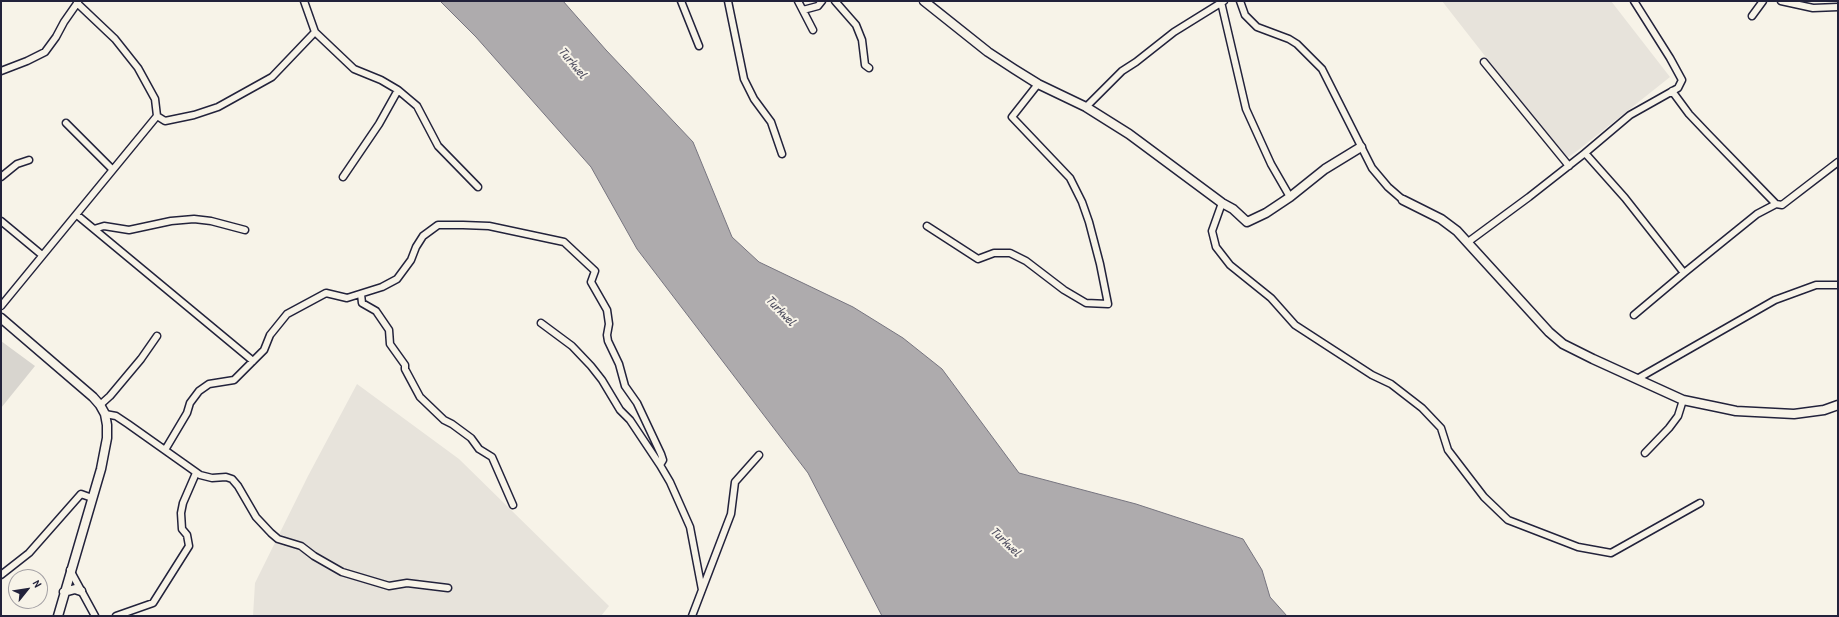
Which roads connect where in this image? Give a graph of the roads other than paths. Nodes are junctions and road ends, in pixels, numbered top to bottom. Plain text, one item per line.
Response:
1 (304, 1) edge
2 (681, 1) edge
3 (728, 1) edge
4 (798, 1) edge
5 (822, 1) edge
6 (834, 1) edge
7 (924, 1) edge
8 (1240, 1) edge
9 (1632, 1) edge
10 (1762, 1) edge
11 (1781, 1) edge
12 (78, 2) edge
13 (1222, 2) edge
14 (1838, 7) edge
15 (802, 10) junction
16 (1752, 16) dead end
17 (813, 30) dead end
18 (315, 32) junction
19 (699, 46) dead end
20 (1484, 62) dead end
21 (869, 68) dead end
22 (1, 70) edge
23 (1038, 84) junction
24 (398, 90) junction
25 (1672, 91) junction
26 (1086, 107) junction
27 (157, 116) junction
28 (66, 123) dead end
29 (1361, 146) junction
30 (1585, 153) junction
31 (782, 154) dead end
32 (29, 160) dead end
33 (1838, 162) edge
34 (1569, 166) junction
35 (112, 169) junction
36 (343, 176) dead end
37 (1, 177) edge
38 (478, 187) dead end
39 (1290, 197) junction
40 (1403, 200) joint
41 (1222, 203) junction
42 (1776, 204) junction
43 (77, 215) junction
44 (1, 221) edge
45 (926, 226) dead end
46 (94, 228) junction
47 (245, 230) dead end
48 (1468, 242) junction
49 (42, 256) junction
50 (1684, 273) junction
51 (1838, 285) edge
52 (361, 294) junction
53 (1, 306) edge
54 (1634, 315) dead end
55 (1, 318) edge
56 (541, 323) dead end
57 (157, 336) dead end
58 (253, 361) junction
59 (1637, 379) junction
60 (1683, 400) junction
61 (100, 404) junction
62 (1838, 405) edge
63 (105, 414) junction
64 (165, 450) junction
65 (1645, 453) dead end
66 (759, 455) dead end
67 (660, 465) junction
68 (196, 473) junction
69 (92, 498) junction
70 (1700, 503) dead end
71 (513, 505) dead end
72 (70, 570) junction
73 (1, 575) edge
74 (448, 588) dead end
75 (702, 590) junction
76 (81, 591) junction
77 (64, 592) junction
78 (58, 616) edge
79 (94, 616) edge
80 (116, 616) edge
81 (692, 616) edge

1 - 18 street
2 - 19 street
3 - 31 street
4 - 15 street
5 - 15 street
6 - 21 street
7 - 23 street
8 - 29 street
9 - 25 street
10 - 16 street
11 - 14 street
12 - 22 street
12 - 27 street
13 - 26 street
13 - 39 street
15 - 17 street
18 - 24 street
18 - 27 street
20 - 34 street
23 - 26 street
23 - 45 street
24 - 36 street
24 - 38 street
25 - 30 street
25 - 42 street
26 - 41 street
27 - 35 street
28 - 35 street
29 - 39 street
29 - 40 street
30 - 34 street
30 - 50 street
32 - 37 street
33 - 42 street
34 - 48 street
35 - 43 street
39 - 41 street
40 - 48 street
41 - 70 street
42 - 50 street
43 - 46 street
43 - 49 street
44 - 49 street
46 - 47 street
46 - 58 street
48 - 59 street
49 - 53 street
50 - 54 street
51 - 59 street
52 - 58 street
52 - 67 street
52 - 71 street
55 - 61 street
56 - 67 street
57 - 61 street
58 - 64 street
59 - 60 street
60 - 62 street
60 - 65 street
61 - 63 street
63 - 64 street
63 - 69 street
64 - 68 street
66 - 75 street
67 - 75 street
68 - 74 street
68 - 80 street
69 - 72 street
69 - 73 street
72 - 76 street
72 - 77 street
75 - 81 street
76 - 77 street
76 - 79 street
77 - 78 street

